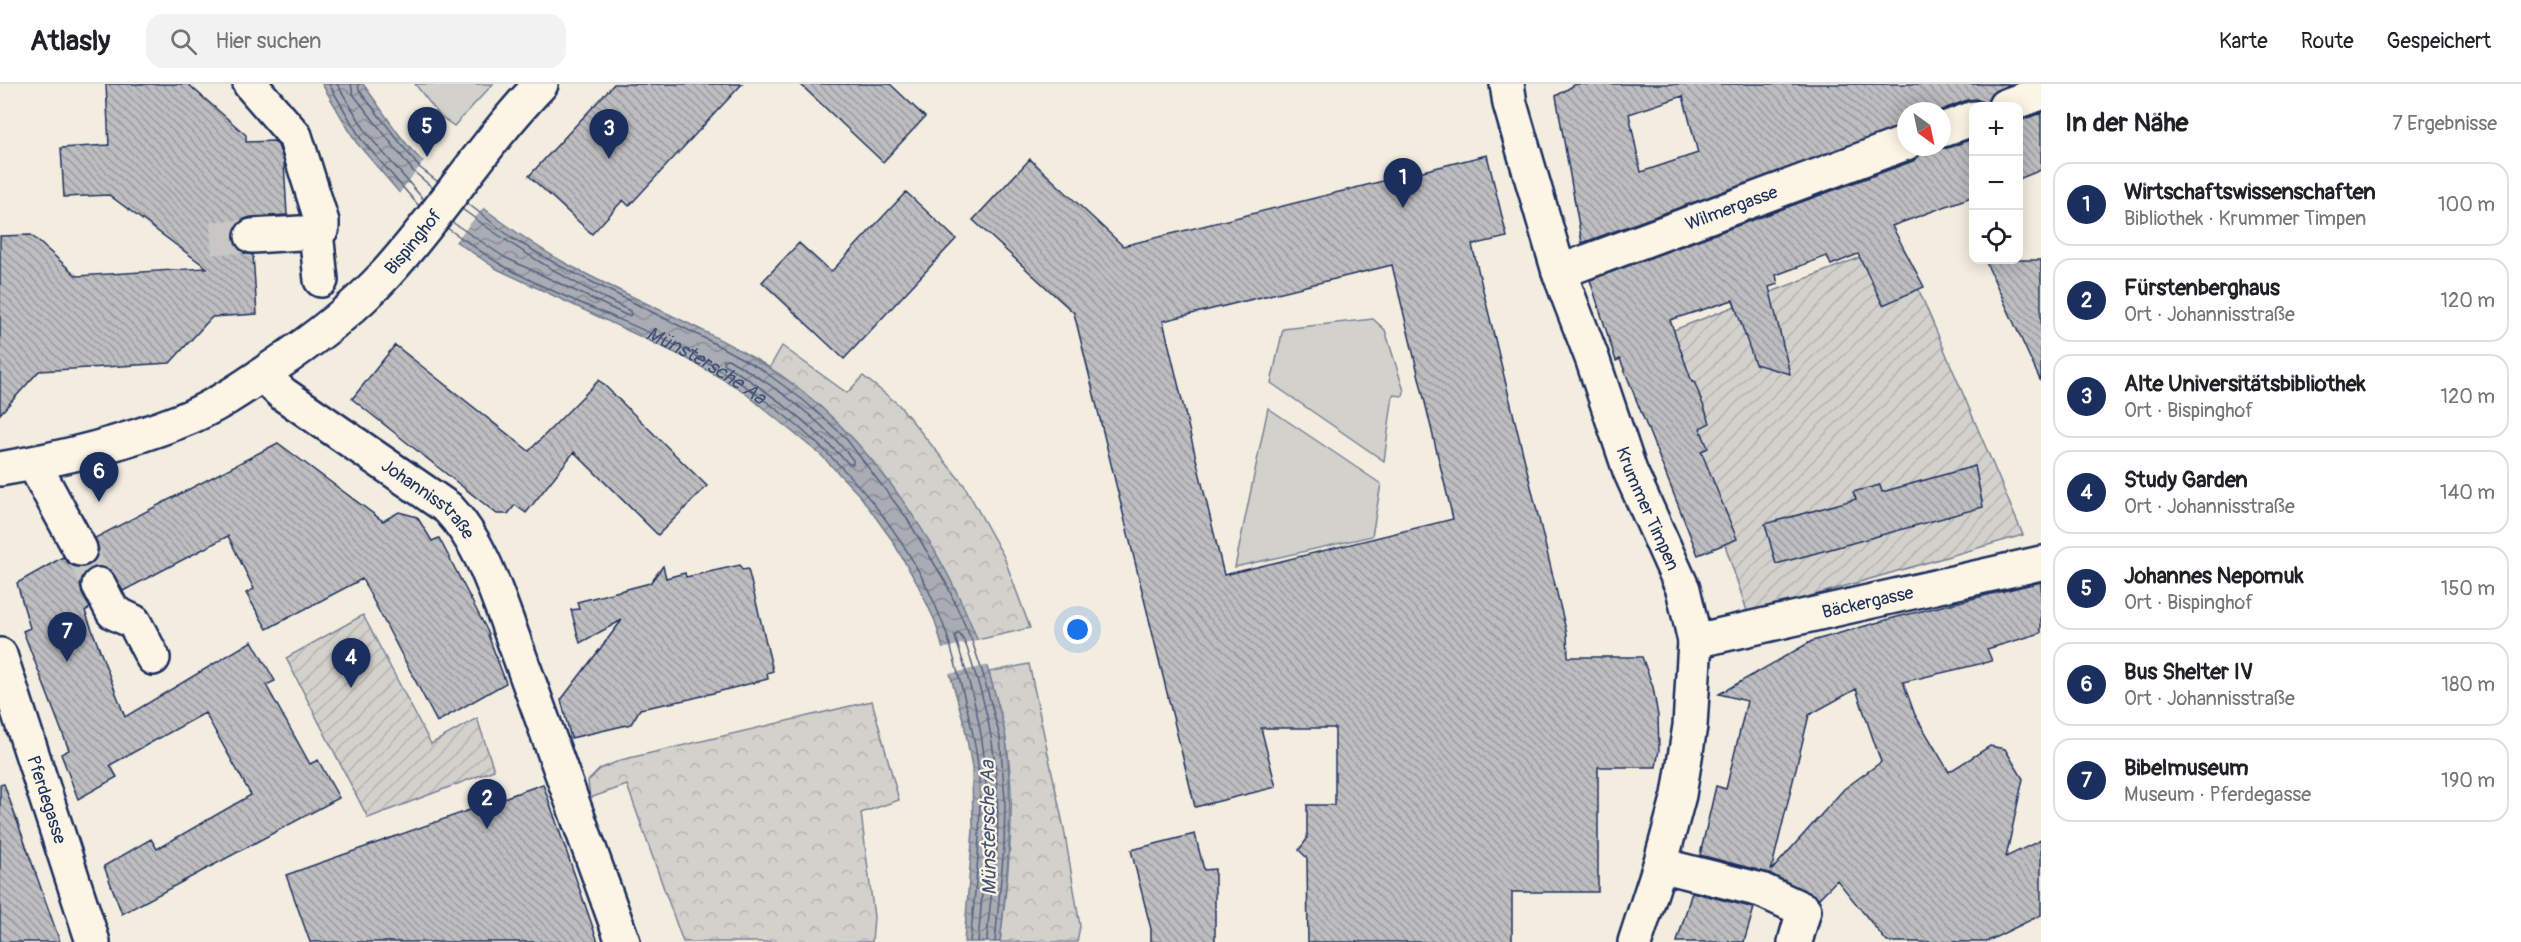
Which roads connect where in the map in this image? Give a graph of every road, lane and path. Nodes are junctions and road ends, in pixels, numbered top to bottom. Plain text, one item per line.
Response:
1 (250, 84) edge
2 (541, 84) edge
3 (1507, 84) edge
4 (2041, 93) edge
5 (2017, 102) edge
6 (1969, 120) edge
7 (1951, 127) edge
8 (1897, 147) edge
9 (316, 232) junction
10 (252, 236) tunnel mouth
11 (1559, 272) junction
12 (321, 280) dead end
13 (262, 375) junction
14 (34, 464) junction
15 (0, 469) edge
16 (80, 549) tunnel mouth
17 (2041, 563) edge
18 (99, 585) tunnel mouth
19 (1695, 641) junction
20 (0, 655) edge
21 (153, 657) dead end
22 (1660, 865) junction
23 (93, 942) edge
24 (624, 942) edge
25 (1635, 942) edge
26 (1795, 942) edge

1 - 9 street
2 - 13 street, Bispinghof
3 - 11 street, Krummer Timpen
4 - 5 street
6 - 7 street
8 - 11 street, Wilmergasse
9 - 10 street
9 - 12 street
11 - 19 street, Krummer Timpen
13 - 14 street
13 - 24 street, Johannisstraße
14 - 15 street
14 - 16 street
17 - 19 street, Bäckergasse
18 - 21 street
19 - 22 street, Krummer Timpen
20 - 23 street, Pferdegasse
22 - 25 street, Krummer Timpen
22 - 26 street

